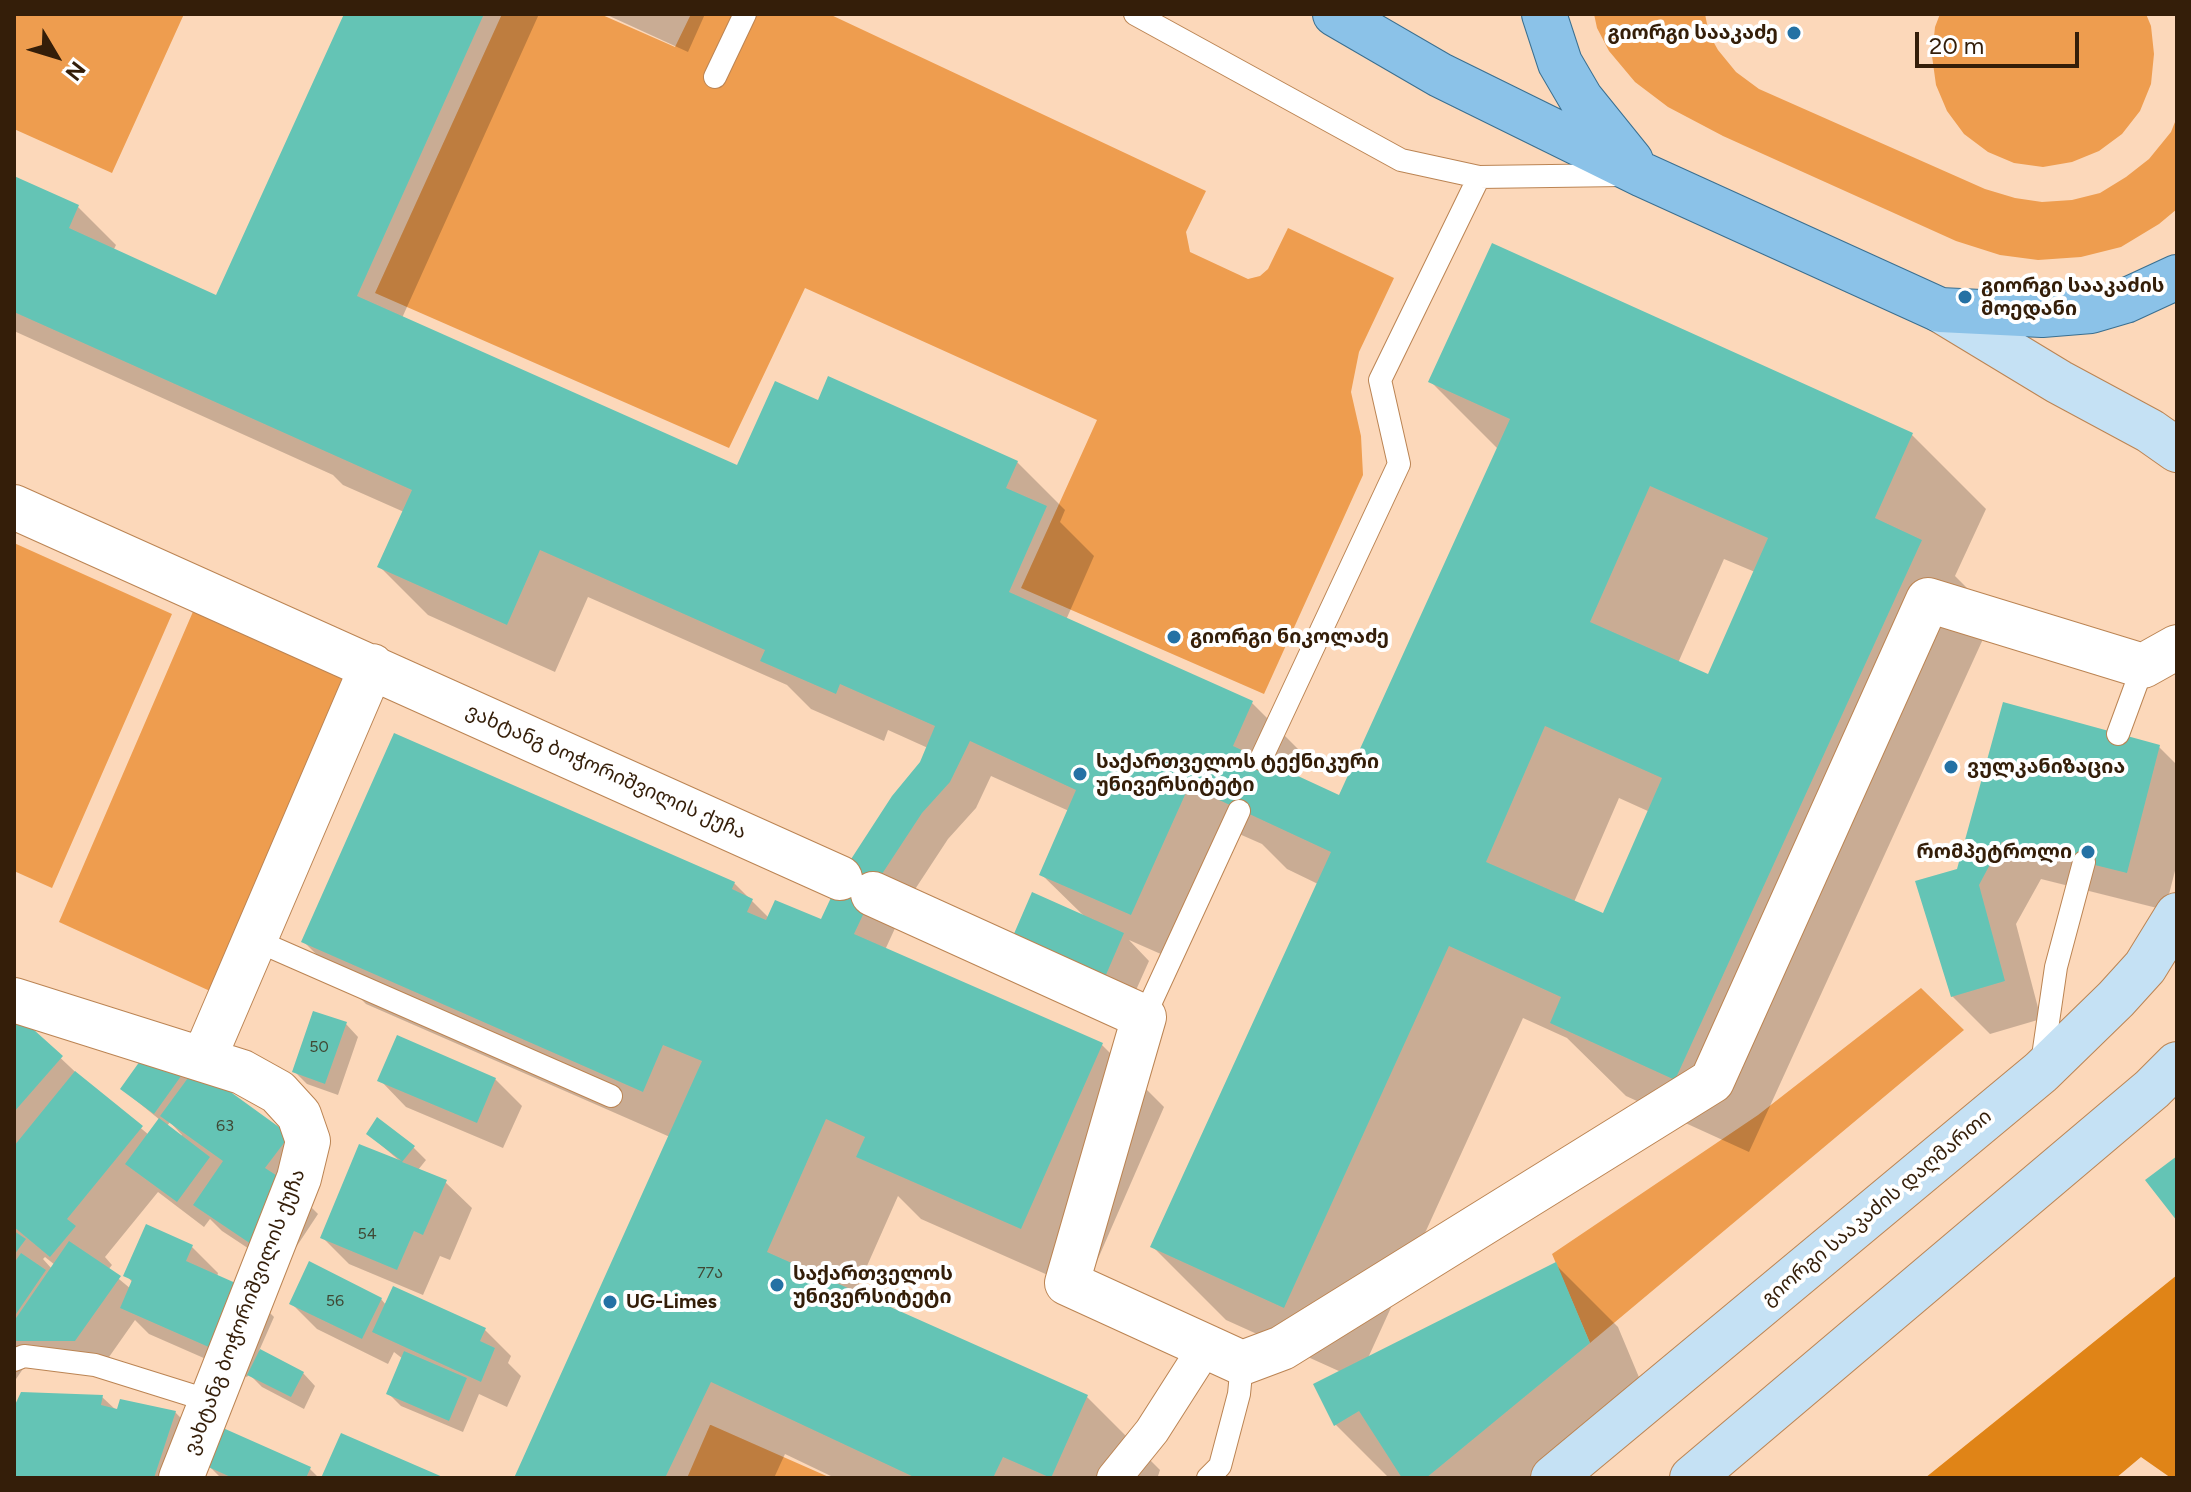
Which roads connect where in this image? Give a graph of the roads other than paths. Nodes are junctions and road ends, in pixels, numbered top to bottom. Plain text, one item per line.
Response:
1 (745, 14) edge
2 (1135, 14) edge
3 (1335, 14) edge
4 (1544, 14) edge
5 (715, 77) dead end
6 (1643, 175) junction
7 (1479, 177) junction
8 (2177, 277) edge
9 (1940, 310) junction
10 (2177, 450) edge
11 (14, 507) edge
12 (2160, 656) edge
13 (372, 666) junction
14 (2118, 734) dead end
15 (1261, 759) dead end
16 (1239, 811) dead end
17 (2084, 862) dead end
18 (2177, 915) edge
19 (255, 940) junction
20 (14, 1000) edge
21 (1144, 1017) junction
22 (204, 1058) junction
23 (2177, 1064) edge
24 (2041, 1072) junction
25 (611, 1096) dead end
26 (1223, 1356) junction
27 (14, 1360) edge
28 (210, 1401) junction
29 (181, 1478) edge
30 (1114, 1478) edge
31 (1208, 1478) edge
32 (1553, 1478) edge
33 (1692, 1478) edge

1 - 5 lane
2 - 7 lane
3 - 6 main road
4 - 6 main road
6 - 7 lane
6 - 9 main road
7 - 15 lane
8 - 9 main road
9 - 10 main road
11 - 13 street, ვახტანგ ბოჭორიშვილის ქუჩა
12 - 14 lane
12 - 26 street
13 - 19 street
13 - 21 street, ვახტანგ ბოჭორიშვილის ქუჩა
16 - 21 lane
17 - 24 lane
18 - 24 main road, გიორგი სააკაძის დაღმართი
19 - 22 street
19 - 25 lane
20 - 22 street, ვახტანგ ბოჭორიშვილის ქუჩა
21 - 26 street
22 - 28 street, ვახტანგ ბოჭორიშვილის ქუჩა
23 - 33 main road
24 - 32 main road, გიორგი სააკაძის დაღმართი
26 - 30 street
26 - 31 lane
27 - 28 lane
28 - 29 street, ვახტანგ ბოჭორიშვილის ქუჩა

